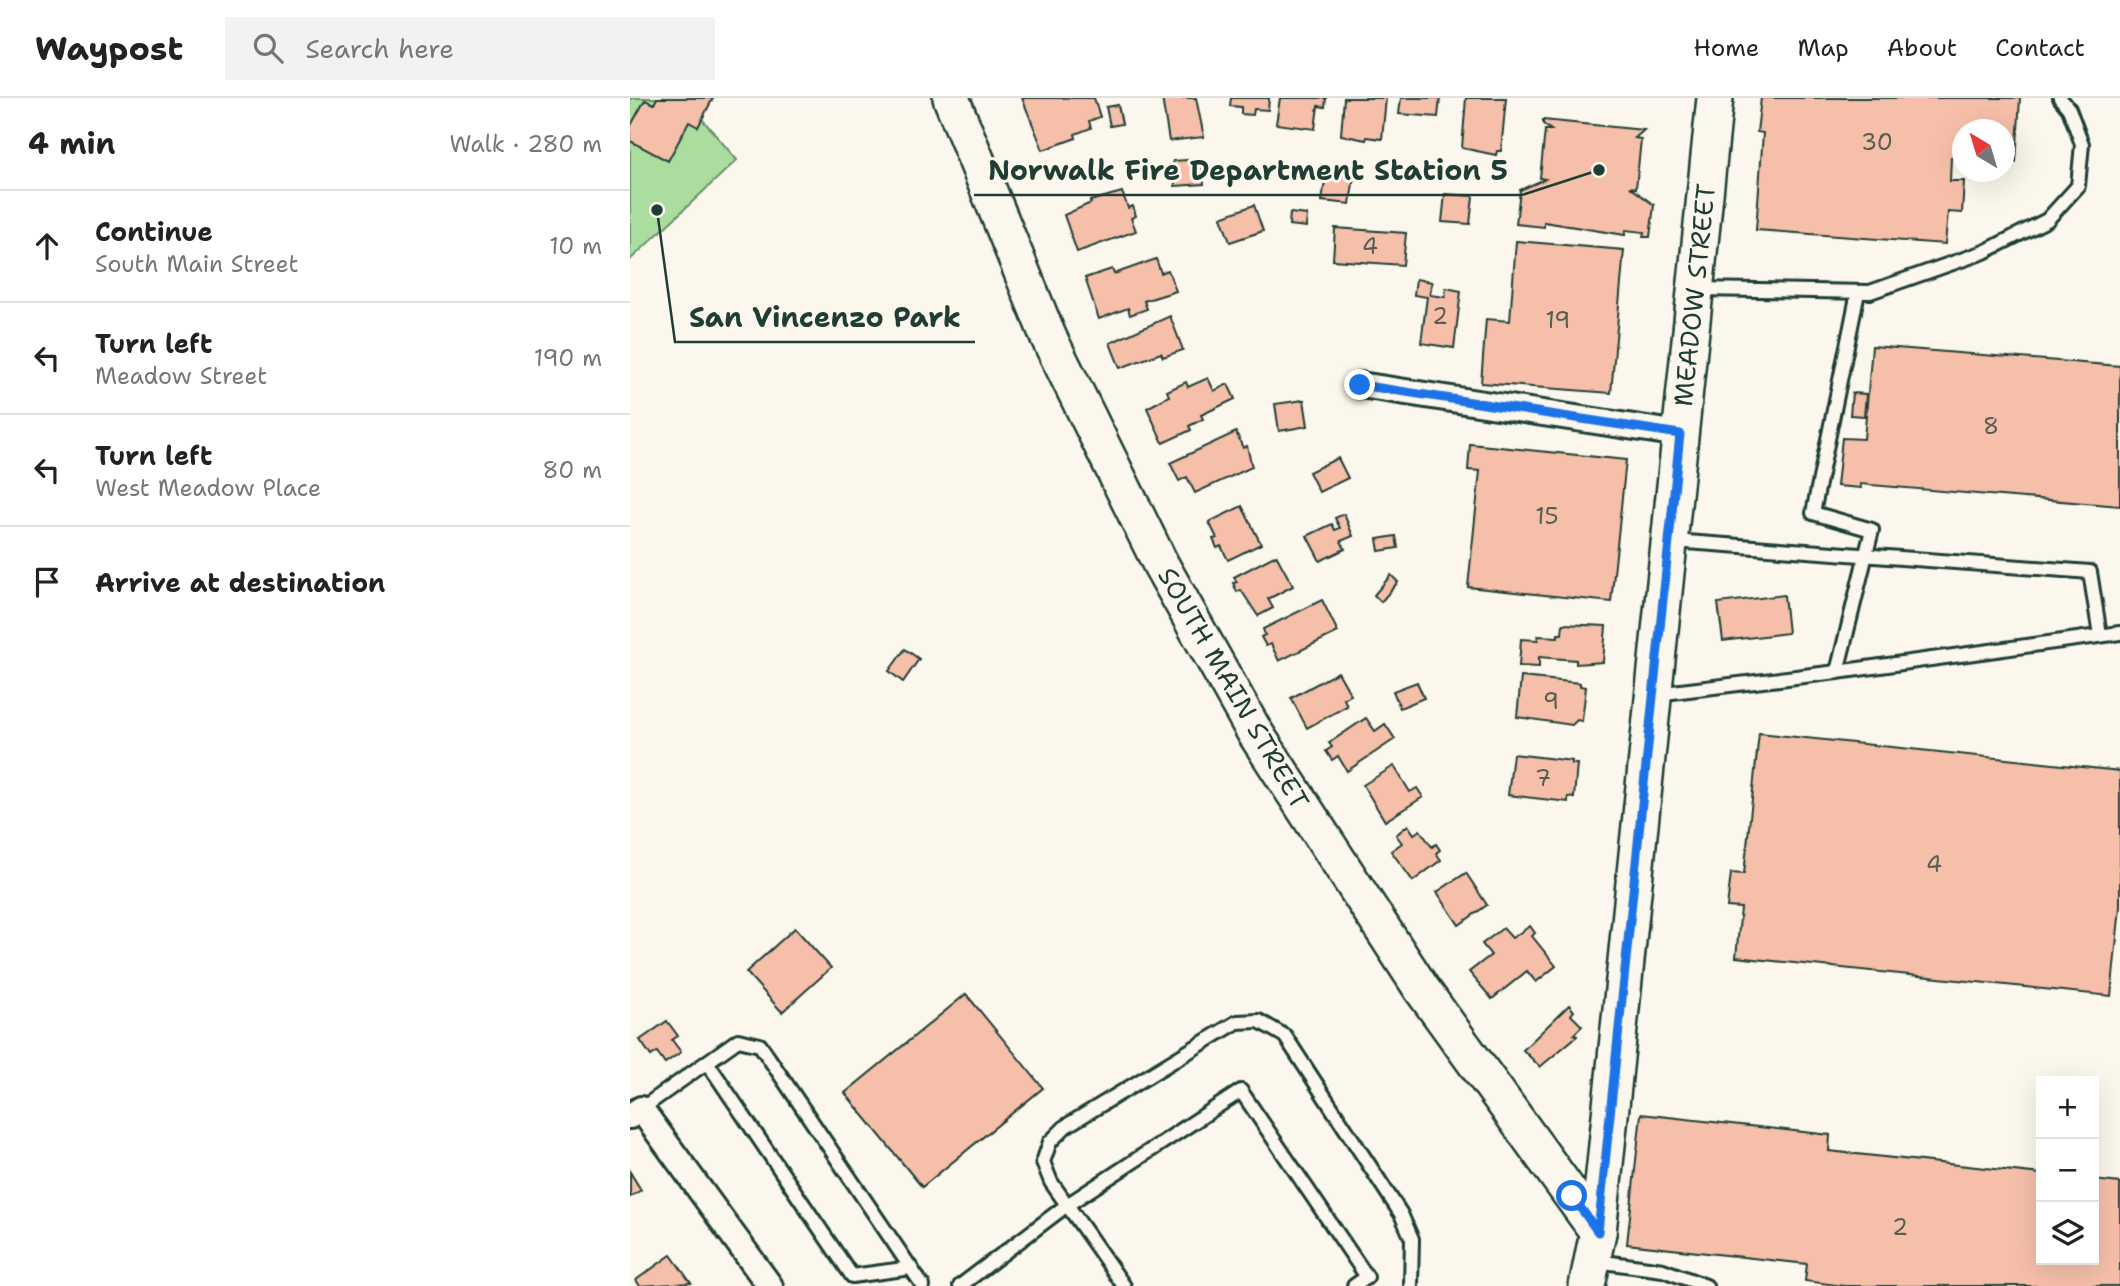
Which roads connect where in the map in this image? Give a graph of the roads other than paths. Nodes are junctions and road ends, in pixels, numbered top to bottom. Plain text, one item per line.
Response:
1 (951, 98) edge
2 (1715, 98) edge
3 (2060, 98) edge
4 (1695, 288) junction
5 (1858, 292) junction
6 (1360, 385) dead end
7 (1680, 434) junction
8 (1669, 541) junction
9 (1866, 556) junction
10 (2120, 633) edge
11 (2100, 635) junction
12 (1837, 672) junction
13 (1653, 694) junction
14 (707, 1062) junction
15 (636, 1112) edge
16 (1067, 1205) junction
17 (1592, 1259) edge
18 (911, 1268) junction
19 (770, 1286) edge
20 (923, 1286) edge
21 (960, 1286) edge
22 (1124, 1286) edge
23 (1354, 1286) edge
24 (1410, 1286) edge
25 (1706, 1286) edge

1 - 17 main road, SOUTH MAIN STREET
2 - 4 main road, MEADOW STREET
3 - 5 lane
4 - 5 lane
4 - 7 main road, MEADOW STREET
5 - 9 lane
6 - 7 street
7 - 8 main road, MEADOW STREET
8 - 9 lane
8 - 13 main road, MEADOW STREET
9 - 11 lane
9 - 12 lane
10 - 11 lane
11 - 12 lane
12 - 13 lane
13 - 17 main road, MEADOW STREET
14 - 15 lane
14 - 18 lane
14 - 18 lane
15 - 19 street
16 - 21 lane
16 - 22 lane
16 - 23 lane
16 - 24 lane
17 - 25 lane
18 - 20 lane

